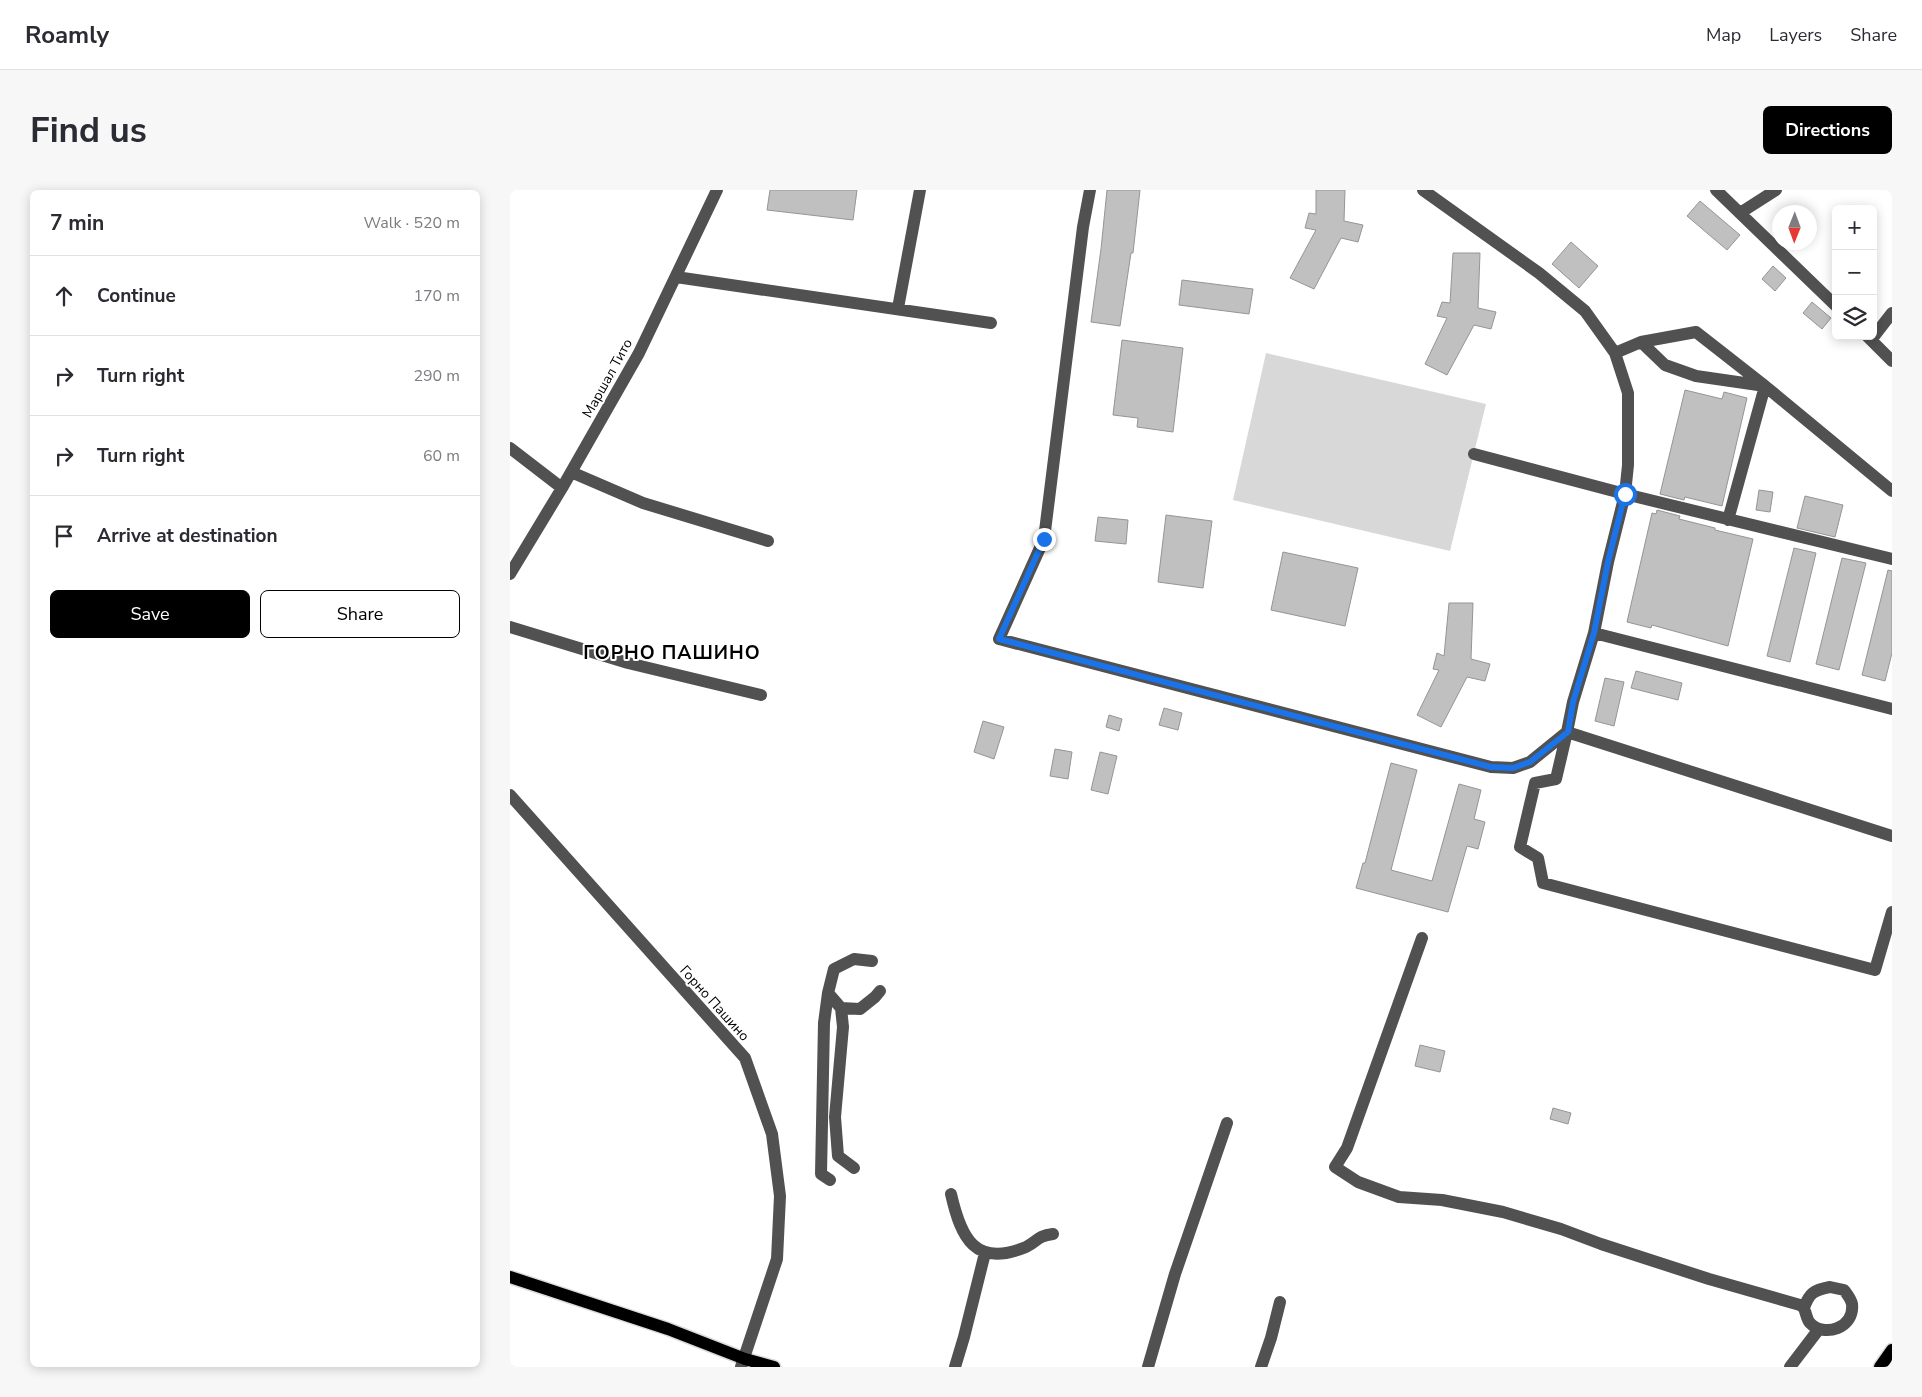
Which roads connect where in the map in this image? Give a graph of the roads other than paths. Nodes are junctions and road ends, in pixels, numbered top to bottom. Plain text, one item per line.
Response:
1 (717, 190) edge
2 (920, 190) edge
3 (1090, 190) edge
4 (1423, 190) edge
5 (1716, 190) edge
6 (1776, 190) edge
7 (1740, 213) junction
8 (676, 277) junction
9 (1832, 302) edge
10 (898, 308) junction
11 (1892, 313) edge
12 (991, 322) dead end
13 (1877, 329) edge
14 (1871, 340) edge
15 (1641, 342) junction
16 (1615, 353) junction
17 (1892, 361) edge
18 (1765, 386) junction
19 (510, 448) edge
20 (1474, 454) dead end
21 (571, 472) junction
22 (562, 488) junction
23 (1892, 491) edge
24 (1625, 494) junction
25 (1728, 520) junction
26 (768, 541) dead end
27 (1892, 559) edge
28 (510, 574) edge
29 (510, 627) edge
30 (1594, 633) junction
31 (761, 695) dead end
32 (1892, 709) edge
33 (1568, 732) junction
34 (510, 796) edge
35 (1892, 836) edge
36 (1892, 912) edge
37 (1422, 938) dead end
38 (872, 961) dead end
39 (880, 991) dead end
40 (828, 993) junction
41 (841, 1008) junction
42 (1227, 1123) dead end
43 (854, 1168) dead end
44 (830, 1180) dead end
45 (951, 1194) dead end
46 (1053, 1234) dead end
47 (985, 1253) junction
48 (510, 1277) edge
49 (1280, 1302) dead end
50 (1804, 1308) junction
51 (1819, 1329) junction
52 (1892, 1350) edge
53 (743, 1363) edge
54 (774, 1367) edge
55 (955, 1367) edge
56 (1148, 1367) edge
57 (1261, 1367) edge
58 (1790, 1367) edge
59 (1880, 1367) edge

1 - 8 street, Маршал Тито
2 - 10 street
3 - 33 street
4 - 16 street
5 - 7 street
6 - 7 street
7 - 9 street
8 - 10 street
8 - 21 street, Маршал Тито
10 - 12 street
11 - 13 street
14 - 17 street
15 - 16 street
15 - 18 street
15 - 18 street
16 - 24 street
18 - 23 street
18 - 25 street
19 - 22 street
20 - 24 street
21 - 22 street, Маршал Тито
21 - 26 street
22 - 28 street, Маршал Тито
24 - 25 street
24 - 30 street
25 - 27 street
29 - 31 street
30 - 32 street
30 - 33 street
33 - 35 street
33 - 36 street
34 - 53 street, Горно Пашино
37 - 50 street
38 - 40 street
39 - 41 street
40 - 41 street
40 - 44 street
41 - 43 street
42 - 56 street
45 - 47 street
46 - 47 street
47 - 55 street
48 - 53 main road
49 - 57 street
50 - 51 street
50 - 51 street
51 - 58 street
52 - 59 main road
53 - 54 main road

